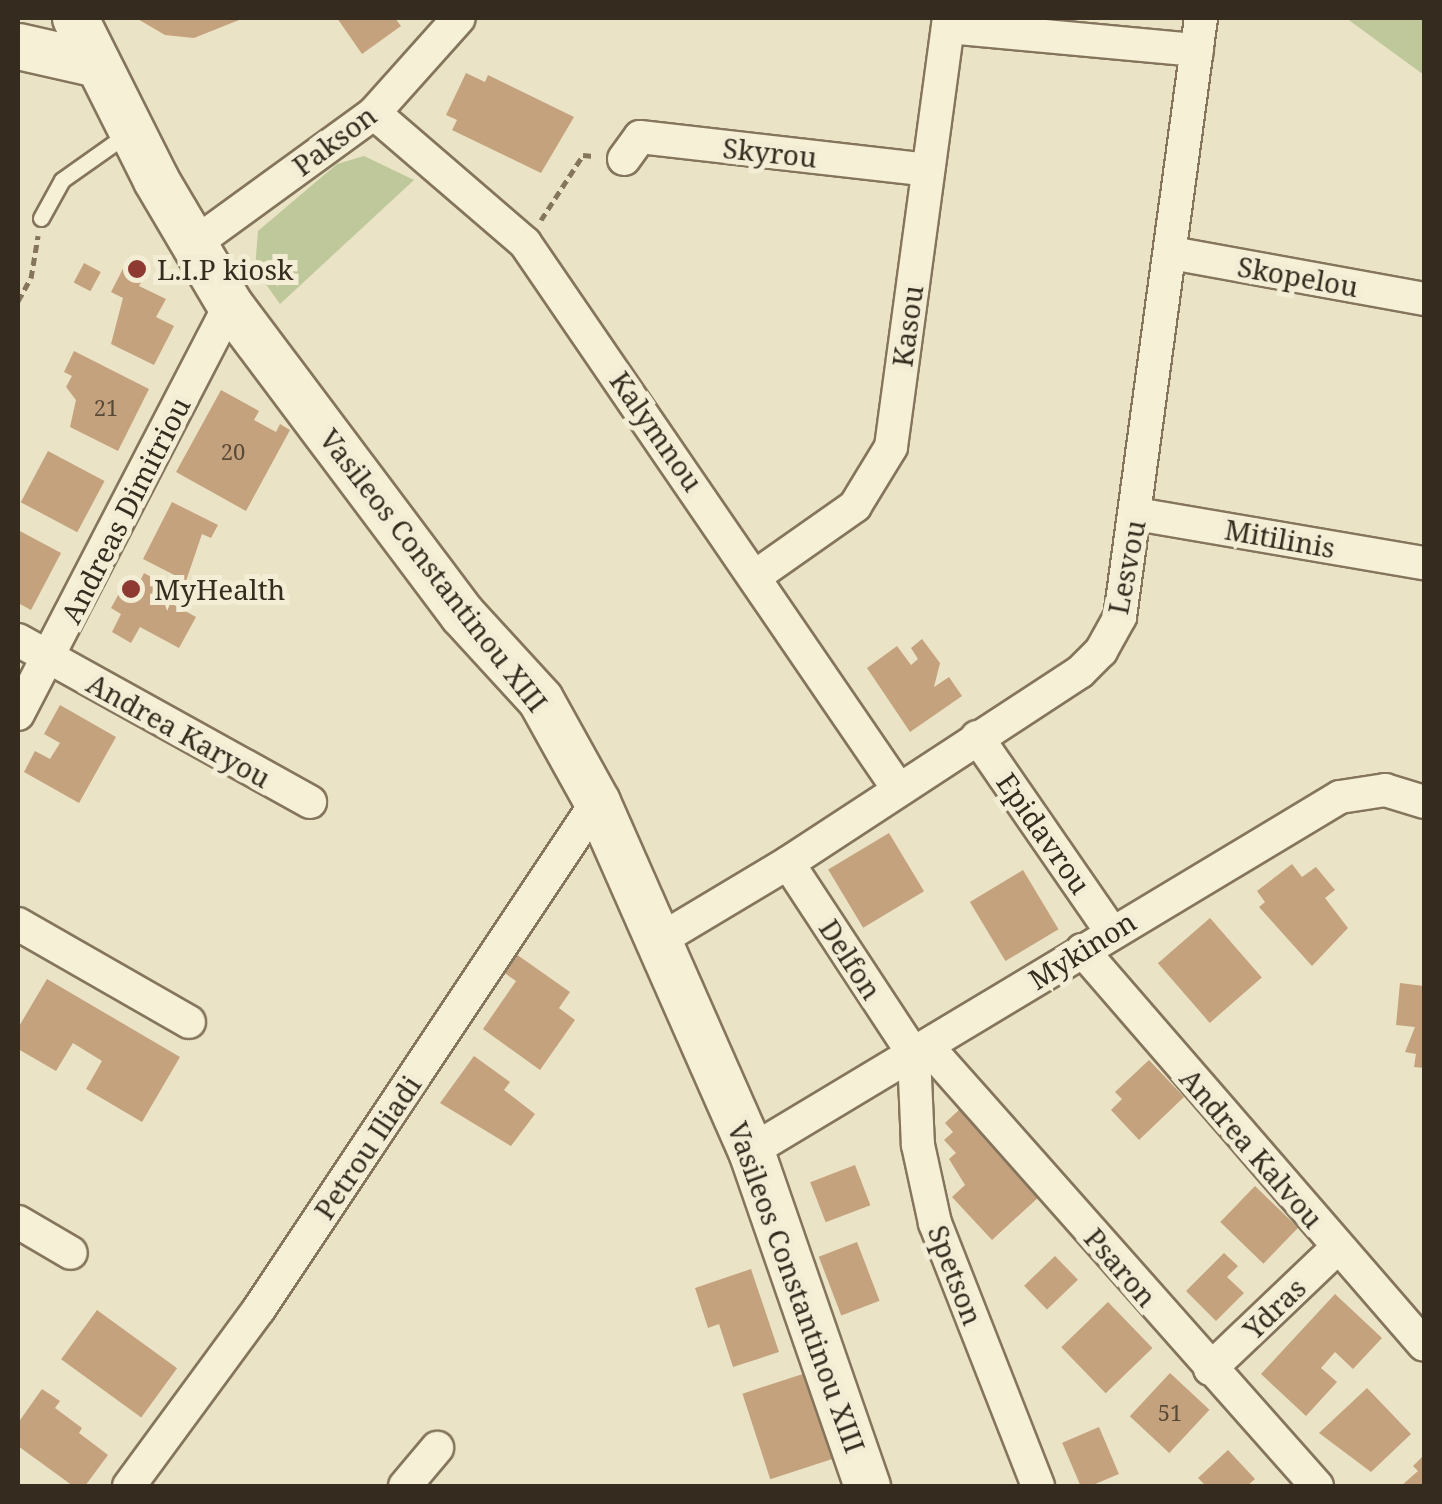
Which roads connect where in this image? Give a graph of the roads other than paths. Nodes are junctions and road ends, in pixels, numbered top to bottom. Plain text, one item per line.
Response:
1 (74, 18) edge
2 (459, 18) edge
3 (949, 22) edge
4 (1199, 34) edge
5 (18, 46) edge
6 (94, 64) junction
7 (374, 113) junction
8 (131, 132) junction
9 (624, 159) road end
10 (928, 170) junction
11 (41, 218) road end
12 (194, 244) junction
13 (1172, 254) junction
14 (1424, 290) edge
15 (230, 305) junction
16 (1136, 514) junction
17 (1424, 563) edge
18 (757, 574) junction
19 (18, 640) edge
20 (48, 658) junction
21 (18, 714) edge
22 (977, 737) junction
23 (897, 787) junction
24 (310, 802) dead end
25 (597, 802) junction
26 (1424, 802) edge
27 (788, 863) junction
28 (18, 924) edge
29 (1110, 930) junction
30 (661, 938) junction
31 (1082, 950) junction
32 (189, 1022) dead end
33 (921, 1051) junction
34 (751, 1151) junction
35 (18, 1222) edge
36 (1338, 1247) junction
37 (72, 1253) dead end
38 (1424, 1345) edge
39 (1210, 1369) junction
40 (437, 1448) dead end
41 (129, 1486) edge
42 (405, 1486) edge
43 (867, 1486) edge
44 (1038, 1486) edge
45 (1317, 1486) edge

1 - 6 street, Vasileos Constantinou XIII
2 - 7 street, Pakson
3 - 4 street
3 - 10 street, Kasou
4 - 13 street, Lesvou
5 - 6 street
6 - 8 street, Vasileos Constantinou XIII
7 - 12 street, Pakson
7 - 18 street, Kalymnou
8 - 11 lane
8 - 12 street, Vasileos Constantinou XIII
9 - 10 street, Skyrou
10 - 18 street, Kasou
12 - 15 street, Vasileos Constantinou XIII
13 - 14 street, Skopelou
13 - 16 street, Lesvou
15 - 20 street, Andreas Dimitriou
15 - 25 street, Vasileos Constantinou XIII
16 - 17 street, Mitilinis
16 - 22 street, Lesvou
18 - 23 street, Kalymnou
19 - 20 street, Andrea Karyou
20 - 21 street, Andreas Dimitriou
20 - 24 street, Andrea Karyou
22 - 23 street, Lesvou
22 - 29 street, Epidavrou
23 - 27 street, Lesvou
25 - 30 street, Vasileos Constantinou XIII
25 - 41 street, Petrou Iliadi
26 - 29 street, Mykinon
27 - 30 street, Lesvou
27 - 33 street, Delfon
28 - 32 street
29 - 31 street, Mykinon
30 - 34 street, Vasileos Constantinou XIII
31 - 33 street, Mykinon
31 - 36 street, Andrea Kalvou
33 - 34 street, Mykinon
33 - 39 street, Psaron
33 - 44 street, Spetson
34 - 43 street, Vasileos Constantinou XIII
35 - 37 street
36 - 38 street, Andrea Kalvou
36 - 39 street, Ydras
39 - 45 street, Psaron
40 - 42 street

